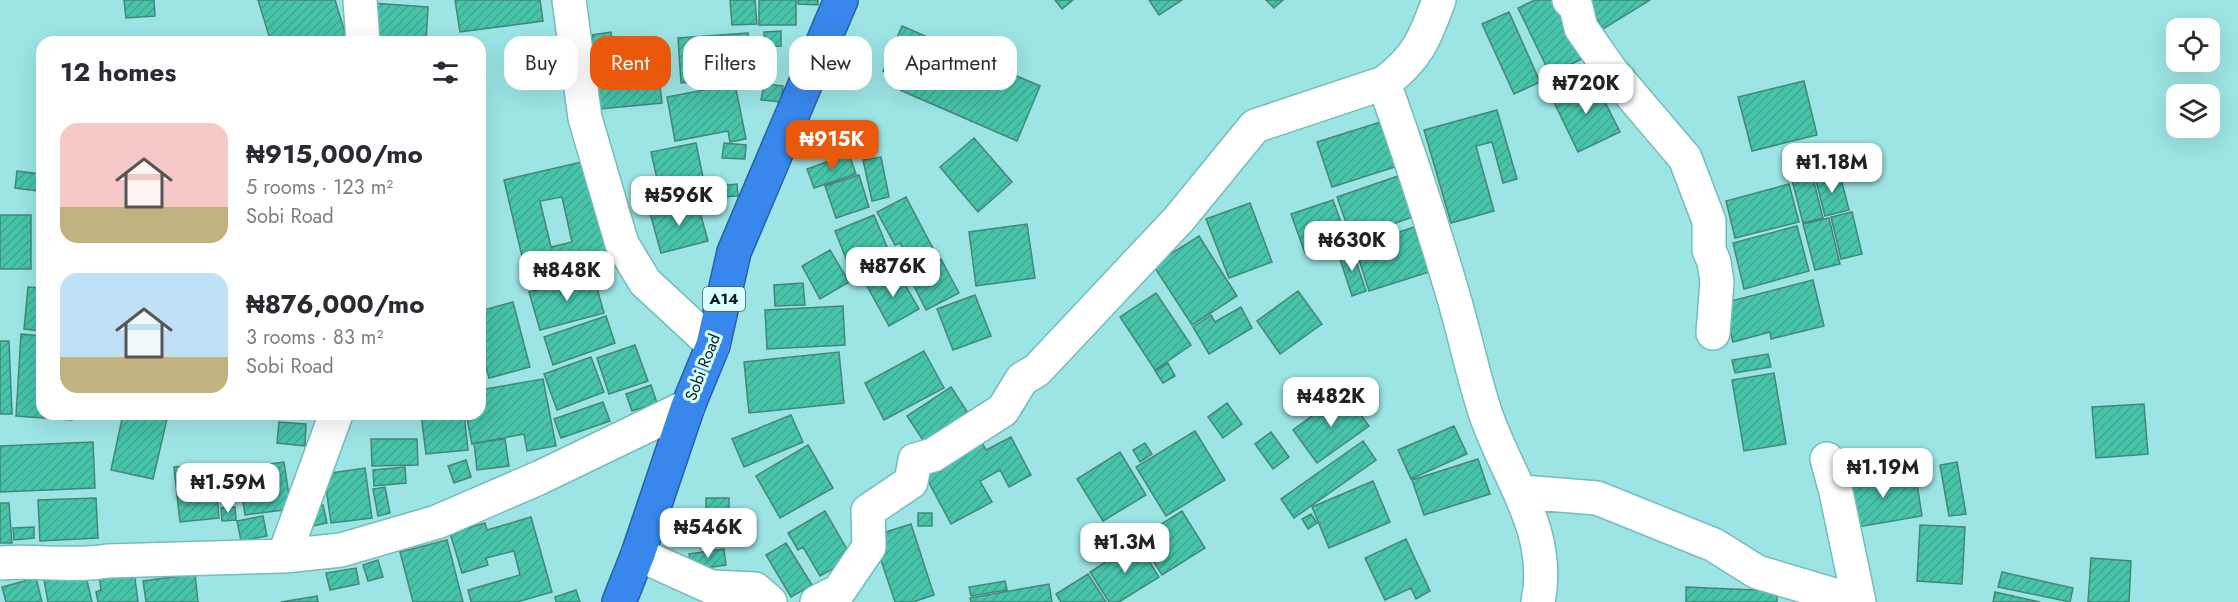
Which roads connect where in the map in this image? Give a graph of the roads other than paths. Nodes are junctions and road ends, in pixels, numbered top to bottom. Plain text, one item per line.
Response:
1 (360, 0) edge
2 (569, 0) edge
3 (841, 0) edge
4 (1439, 0) edge
5 (1569, 0) edge
6 (363, 36) edge
7 (1384, 83) junction
8 (1713, 333) dead end
9 (713, 345) junction
10 (688, 406) junction
11 (334, 420) edge
12 (1827, 459) dead end
13 (1522, 492) junction
14 (638, 554) junction
15 (284, 556) junction
16 (0, 563) edge
17 (619, 602) edge
18 (770, 602) edge
19 (817, 602) edge
20 (1538, 602) edge
21 (1858, 602) edge

1 - 6 street
2 - 9 street
3 - 9 highway, Sobi Road / A14
4 - 7 street
5 - 8 street
7 - 13 street
7 - 19 street
9 - 10 highway, Sobi Road / A14
10 - 14 highway, Sobi Road / A14
10 - 15 street
11 - 15 street
12 - 21 street
13 - 20 street
13 - 21 street
14 - 17 highway, Sobi Road / A14
14 - 18 street
15 - 16 street

